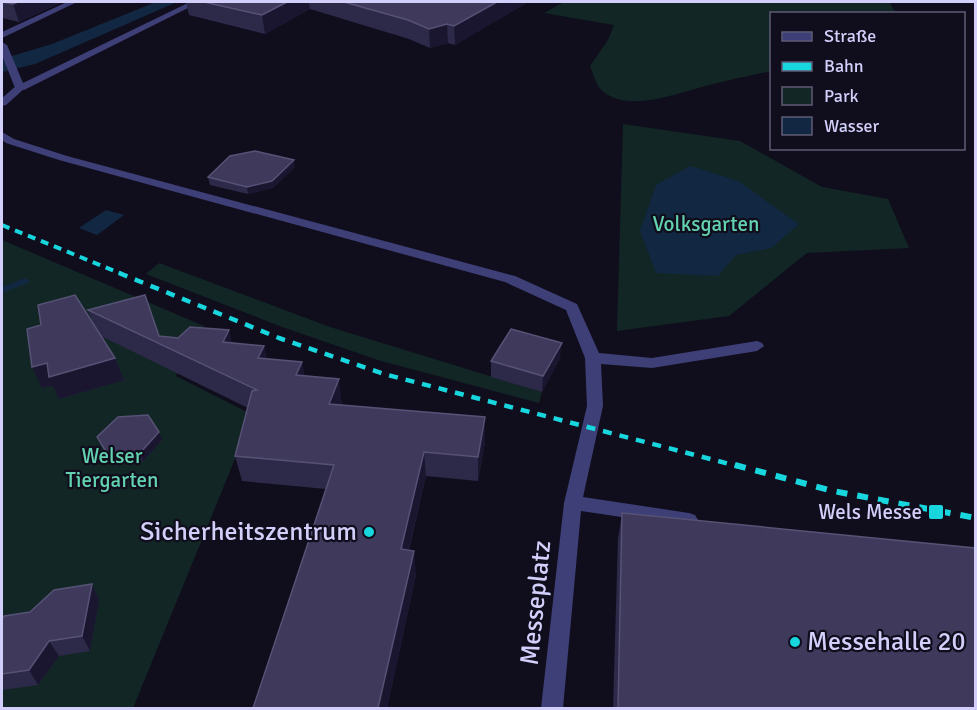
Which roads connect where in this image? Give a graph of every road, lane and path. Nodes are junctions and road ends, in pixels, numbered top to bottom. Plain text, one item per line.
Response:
1 (73, 2) edge
2 (196, 2) edge
3 (2, 34) edge
4 (3, 47) edge
5 (20, 88) junction
6 (2, 103) edge
7 (2, 135) edge
8 (757, 346) dead end
9 (593, 358) junction
10 (573, 503) junction
11 (703, 522) edge
12 (552, 708) edge

1 - 3 street
2 - 5 street
4 - 5 street
5 - 6 street
7 - 9 street, Messeplatz
8 - 9 street
9 - 10 street, Messeplatz
10 - 11 street
10 - 12 street, Messeplatz

